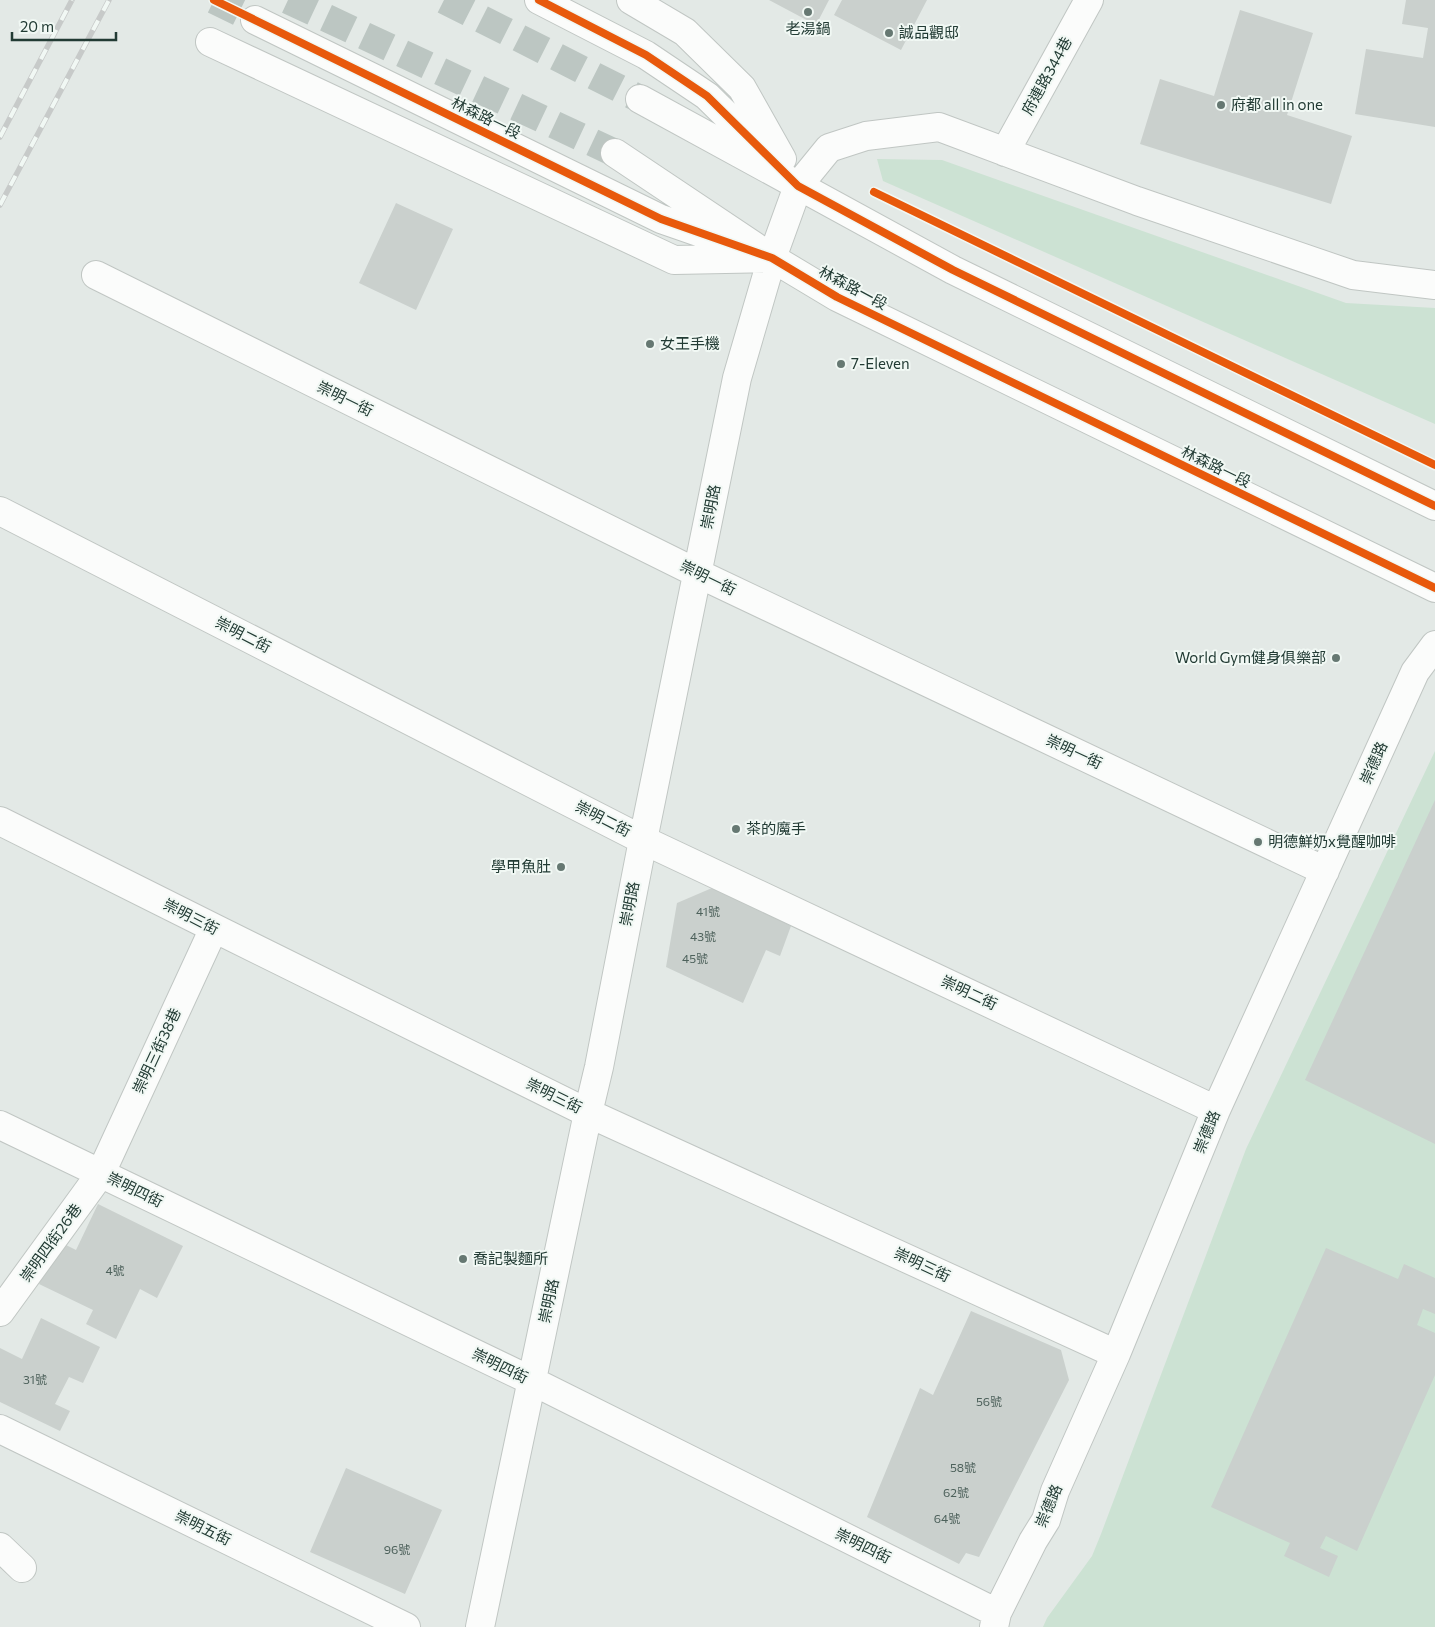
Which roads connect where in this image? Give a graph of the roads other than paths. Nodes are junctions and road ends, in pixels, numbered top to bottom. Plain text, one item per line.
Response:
1 (538, 0) edge
2 (631, 0) edge
3 (1089, 0) edge
4 (255, 20) tunnel mouth
5 (210, 42) dead end
6 (640, 99) tunnel mouth
7 (1005, 152) junction
8 (615, 153) tunnel mouth
9 (798, 186) junction
10 (772, 258) junction
11 (96, 276) dead end
12 (1435, 285) edge
13 (1435, 506) edge
14 (0, 511) edge
15 (697, 573) junction
16 (1435, 588) edge
17 (1435, 645) edge
18 (0, 821) edge
19 (643, 840) junction
20 (1326, 870) junction
21 (214, 928) junction
22 (1216, 1110) junction
23 (588, 1113) junction
24 (0, 1125) edge
25 (101, 1173) junction
26 (0, 1312) edge
27 (1116, 1354) junction
28 (532, 1381) junction
29 (0, 1429) edge
30 (0, 1547) edge
31 (22, 1568) dead end
32 (996, 1620) edge
33 (374, 1623) edge
34 (406, 1627) edge
35 (480, 1627) edge

1 - 9 street
2 - 9 street
3 - 7 street, 府連路344巷
4 - 10 street, 林森路一段
5 - 10 street
6 - 9 street
7 - 9 street, 崇明路
7 - 12 street, 崇明路
8 - 10 street, 林森路一段
9 - 10 street, 崇明路
9 - 13 street
10 - 15 street, 崇明路
10 - 16 street, 林森路一段
11 - 15 street, 崇明一街
14 - 19 street, 崇明二街
15 - 19 street, 崇明路
15 - 20 street, 崇明一街
17 - 20 street, 崇德路
18 - 21 street, 崇明三街
19 - 22 street, 崇明二街
19 - 23 street, 崇明路
20 - 22 street, 崇德路
21 - 23 street, 崇明三街
21 - 25 street, 崇明三街38巷
22 - 27 street, 崇德路
23 - 27 street, 崇明三街
23 - 28 street, 崇明路
24 - 25 street, 崇明四街
25 - 26 street, 崇明四街26巷
25 - 28 street, 崇明四街
27 - 32 street, 崇德路
28 - 32 street, 崇明四街
28 - 35 street, 崇明路
29 - 33 street, 崇明五街
30 - 31 street
33 - 34 street, 崇明五街

